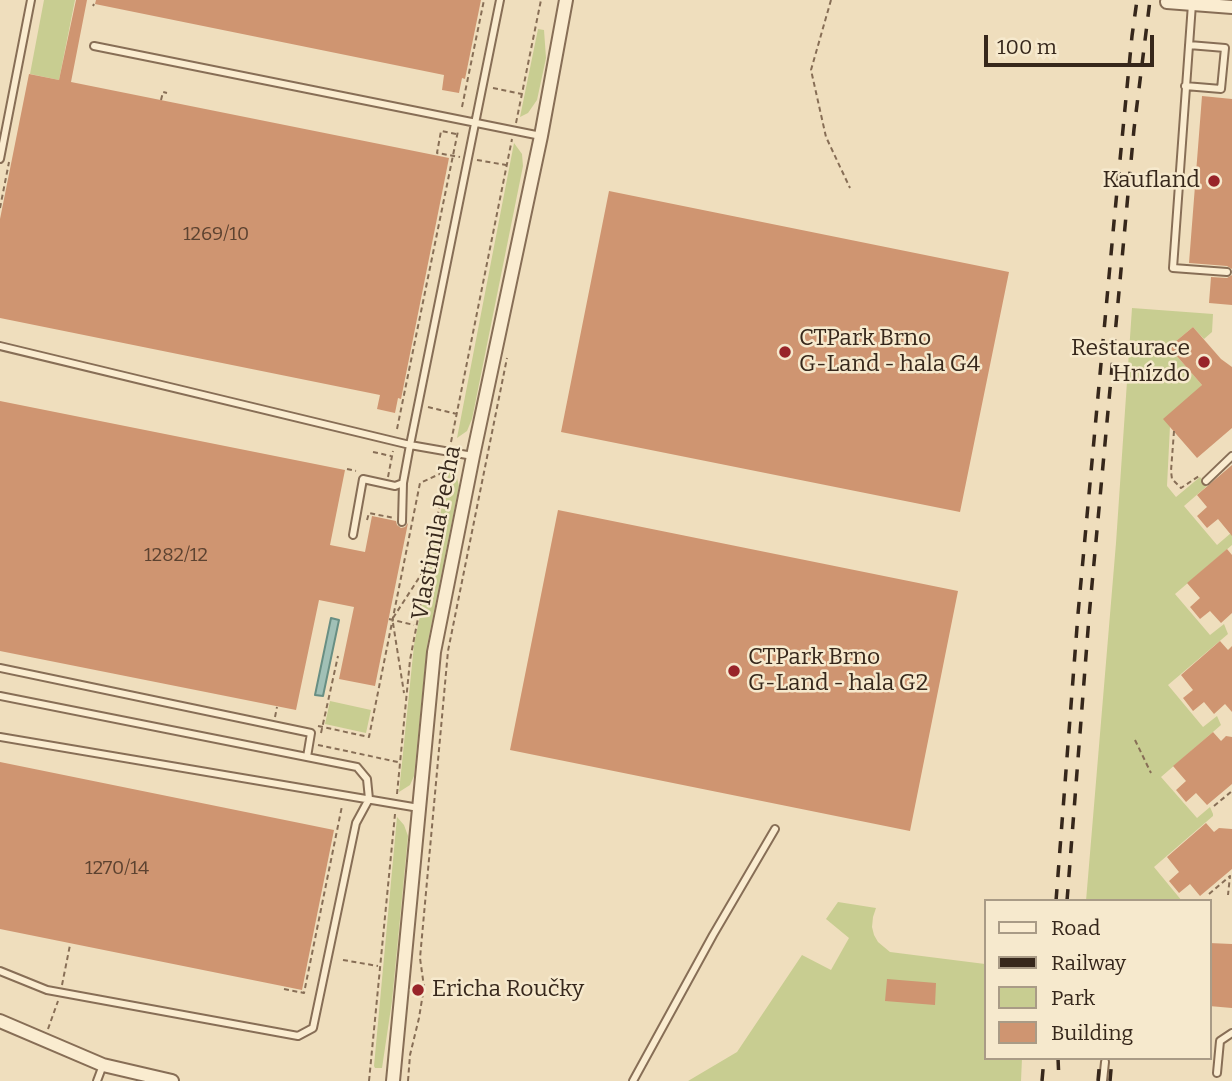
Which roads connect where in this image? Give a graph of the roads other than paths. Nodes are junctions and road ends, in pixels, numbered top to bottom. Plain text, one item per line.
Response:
1 (31, 0) edge
2 (499, 0) edge
3 (566, 0) edge
4 (1163, 1) edge
5 (1192, 4) junction
6 (1232, 7) edge
7 (1189, 45) junction
8 (94, 46) dead end
9 (1185, 86) junction
10 (476, 123) junction
11 (541, 136) junction
12 (0, 159) edge
13 (1227, 272) dead end
14 (0, 346) edge
15 (410, 445) junction
16 (473, 456) junction
17 (1232, 456) edge
18 (1206, 481) road end
19 (403, 483) junction
20 (402, 521) road end
21 (353, 535) dead end
22 (0, 668) edge
23 (0, 696) edge
24 (0, 737) edge
25 (307, 757) junction
26 (369, 799) junction
27 (419, 808) junction
28 (775, 829) dead end
29 (0, 971) edge
30 (0, 1021) edge
31 (1232, 1033) edge
32 (1105, 1062) dead end
33 (103, 1065) junction
34 (1217, 1073) dead end
35 (97, 1081) edge
36 (172, 1081) edge
37 (393, 1081) edge
38 (633, 1081) edge
39 (1103, 1081) edge

1 - 12 lane
2 - 10 lane
3 - 11 street, Vlastimila Pecha
4 - 5 street
5 - 6 street
5 - 7 lane
7 - 9 lane
7 - 9 lane
8 - 10 lane
9 - 13 lane
10 - 11 lane
10 - 15 lane
11 - 16 street, Vlastimila Pecha
14 - 15 lane
15 - 16 lane
15 - 19 lane
16 - 27 street, Vlastimila Pecha
17 - 18 lane
19 - 20 lane
19 - 21 lane
22 - 25 lane
23 - 25 lane
24 - 26 lane
25 - 26 lane
26 - 27 lane
26 - 29 lane
27 - 37 street, Vlastimila Pecha
28 - 38 lane
30 - 33 street
31 - 34 lane
32 - 39 lane
33 - 35 lane
33 - 36 street

